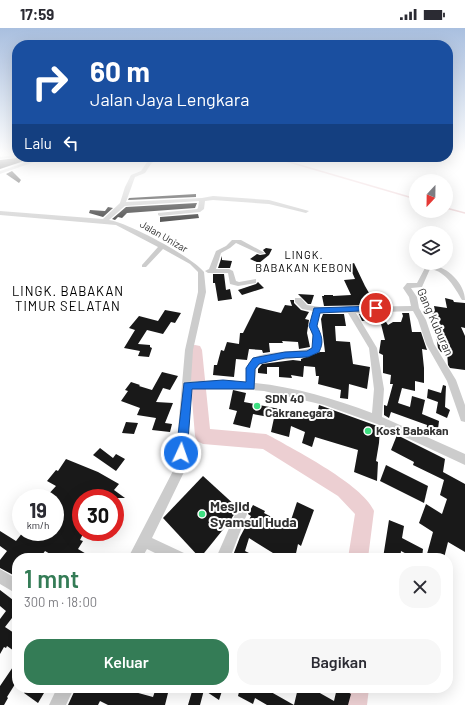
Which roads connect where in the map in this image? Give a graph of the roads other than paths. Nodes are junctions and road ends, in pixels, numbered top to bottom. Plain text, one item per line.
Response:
1 (129, 185) edge
2 (201, 200) junction
3 (123, 204) junction
4 (306, 211) dead end
5 (0, 213) edge
6 (160, 214) dead end
7 (105, 221) junction
8 (162, 246) junction
9 (262, 253) dead end
10 (144, 266) dead end
11 (207, 272) junction
12 (253, 281) dead end
13 (465, 298) edge
14 (298, 300) dead end
15 (415, 308) junction
16 (350, 309) junction
17 (317, 310) junction
18 (192, 385) junction
19 (250, 386) junction
20 (377, 418) junction
21 (465, 418) edge
22 (465, 460) edge
23 (241, 514) dead end
24 (145, 541) junction
25 (139, 553) edge
26 (169, 553) edge
27 (225, 553) edge
28 (0, 576) edge
29 (12, 584) edge
30 (63, 693) edge
31 (57, 705) edge

1 - 3 street
2 - 3 street
2 - 4 street
2 - 6 street
3 - 7 street
5 - 7 street, Jalan Unizar
7 - 8 street, Jalan Unizar
8 - 10 street
8 - 11 street, Jalan Unizar
9 - 11 street
11 - 12 street
11 - 18 street
13 - 15 street, Gang Kuburan
14 - 17 street
15 - 16 street
15 - 21 street, Gang Kuburan
16 - 17 street
16 - 20 street
17 - 19 street
18 - 19 street
18 - 24 street
19 - 20 street
20 - 22 street
23 - 27 street
24 - 25 street
24 - 26 street
28 - 29 street
30 - 31 street

